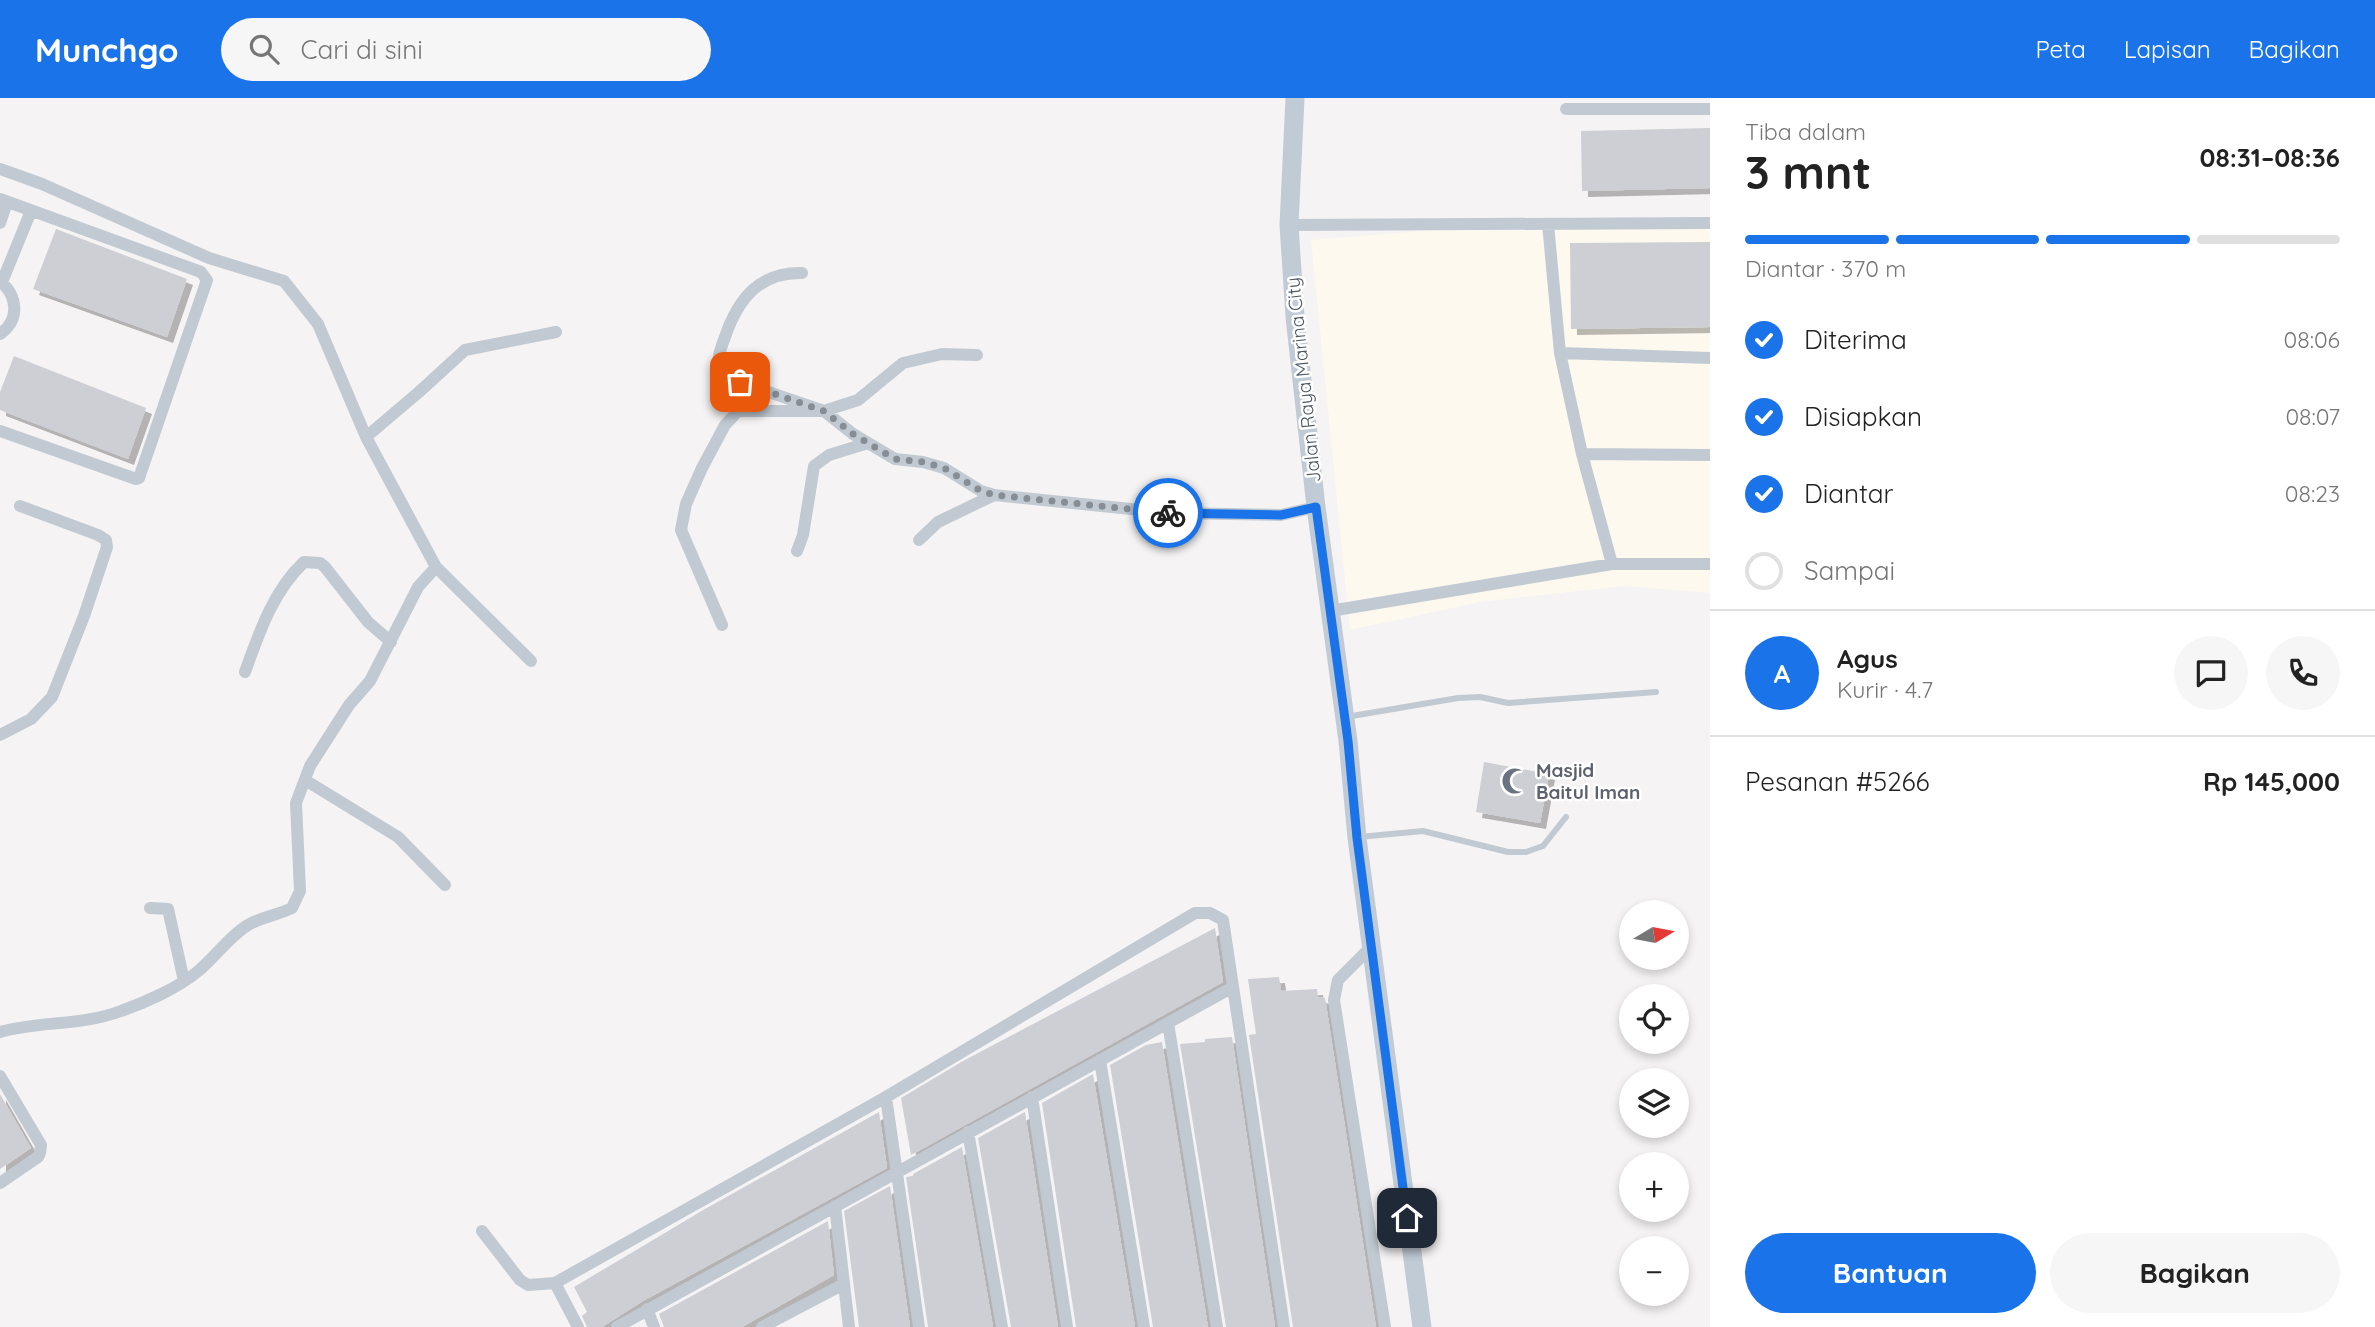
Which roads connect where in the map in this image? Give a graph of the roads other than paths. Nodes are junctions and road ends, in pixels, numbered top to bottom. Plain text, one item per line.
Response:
1 (1295, 98) edge
2 (1608, 103) edge
3 (1693, 103) edge
4 (1566, 109) dead end
5 (1710, 109) edge
6 (0, 169) edge
7 (3, 201) edge
8 (31, 211) junction
9 (0, 223) edge
10 (1710, 223) edge
11 (1548, 224) junction
12 (1289, 225) junction
13 (802, 273) dead end
14 (1, 282) edge
15 (556, 332) dead end
16 (0, 334) edge
17 (1560, 353) junction
18 (977, 355) dead end
19 (1710, 358) edge
20 (824, 411) junction
21 (0, 432) edge
22 (366, 437) junction
23 (868, 443) junction
24 (1582, 454) junction
25 (1710, 455) edge
26 (994, 495) junction
27 (20, 506) dead end
28 (1316, 507) junction
29 (919, 540) dead end
30 (797, 551) dead end
31 (1612, 564) junction
32 (1710, 564) edge
33 (436, 567) junction
34 (1330, 611) junction
35 (722, 625) dead end
36 (391, 642) junction
37 (531, 661) dead end
38 (245, 671) dead end
39 (1656, 692) dead end
40 (1345, 717) junction
41 (0, 735) edge
42 (305, 780) junction
43 (1566, 817) dead end
44 (1357, 838) junction
45 (444, 885) dead end
46 (150, 908) dead end
47 (1371, 947) junction
48 (184, 981) junction
49 (1233, 987) junction
50 (1168, 1023) junction
51 (0, 1032) edge
52 (1101, 1059) junction
53 (1, 1081) edge
54 (886, 1097) junction
55 (1032, 1097) junction
56 (968, 1132) junction
57 (896, 1172) junction
58 (0, 1182) edge
59 (835, 1206) junction
60 (482, 1231) dead end
61 (555, 1283) junction
62 (844, 1284) junction
63 (647, 1309) junction
64 (578, 1327) edge
65 (617, 1327) edge
66 (654, 1327) edge
67 (762, 1327) edge
68 (849, 1327) edge
69 (919, 1327) edge
70 (1002, 1327) edge
71 (1067, 1327) edge
72 (1144, 1327) edge
73 (1217, 1327) edge
74 (1284, 1327) edge
75 (1385, 1327) edge
76 (1422, 1327) edge

1 - 12 main road, Jalan Raya Marina City
2 - 3 street
2 - 4 street
3 - 5 street
6 - 22 street
7 - 8 street
7 - 9 street
8 - 14 street
8 - 21 street
10 - 11 street
11 - 12 street
11 - 17 street
12 - 28 main road, Jalan Raya Marina City
13 - 20 street
14 - 16 street
15 - 22 street
17 - 19 street
17 - 24 street
18 - 20 street
20 - 23 street
20 - 35 street
22 - 33 street
23 - 26 street
23 - 30 street
24 - 25 street
24 - 31 street
26 - 28 street
26 - 29 street
27 - 41 street
28 - 34 main road, Jalan Raya Marina City
31 - 32 street
31 - 34 street
33 - 36 street
33 - 37 street
34 - 40 main road, Jalan Raya Marina City
36 - 38 street
36 - 42 street
39 - 40 lane
40 - 44 main road, Jalan Raya Marina City
42 - 45 street
42 - 48 street
43 - 44 lane
44 - 47 main road, Jalan Raya Marina City
46 - 48 street
47 - 75 street
47 - 76 main road, Jalan Raya Marina City
48 - 51 street
49 - 50 street
49 - 54 street
49 - 74 street
50 - 52 street
50 - 73 street
52 - 55 street
52 - 72 street
53 - 58 street
54 - 57 street
54 - 61 street
55 - 56 street
55 - 71 street
56 - 57 street
56 - 70 street
57 - 59 street
57 - 69 street
59 - 62 street
59 - 63 street
60 - 61 street
61 - 64 street
62 - 67 street
62 - 68 street
63 - 65 street
63 - 66 street

